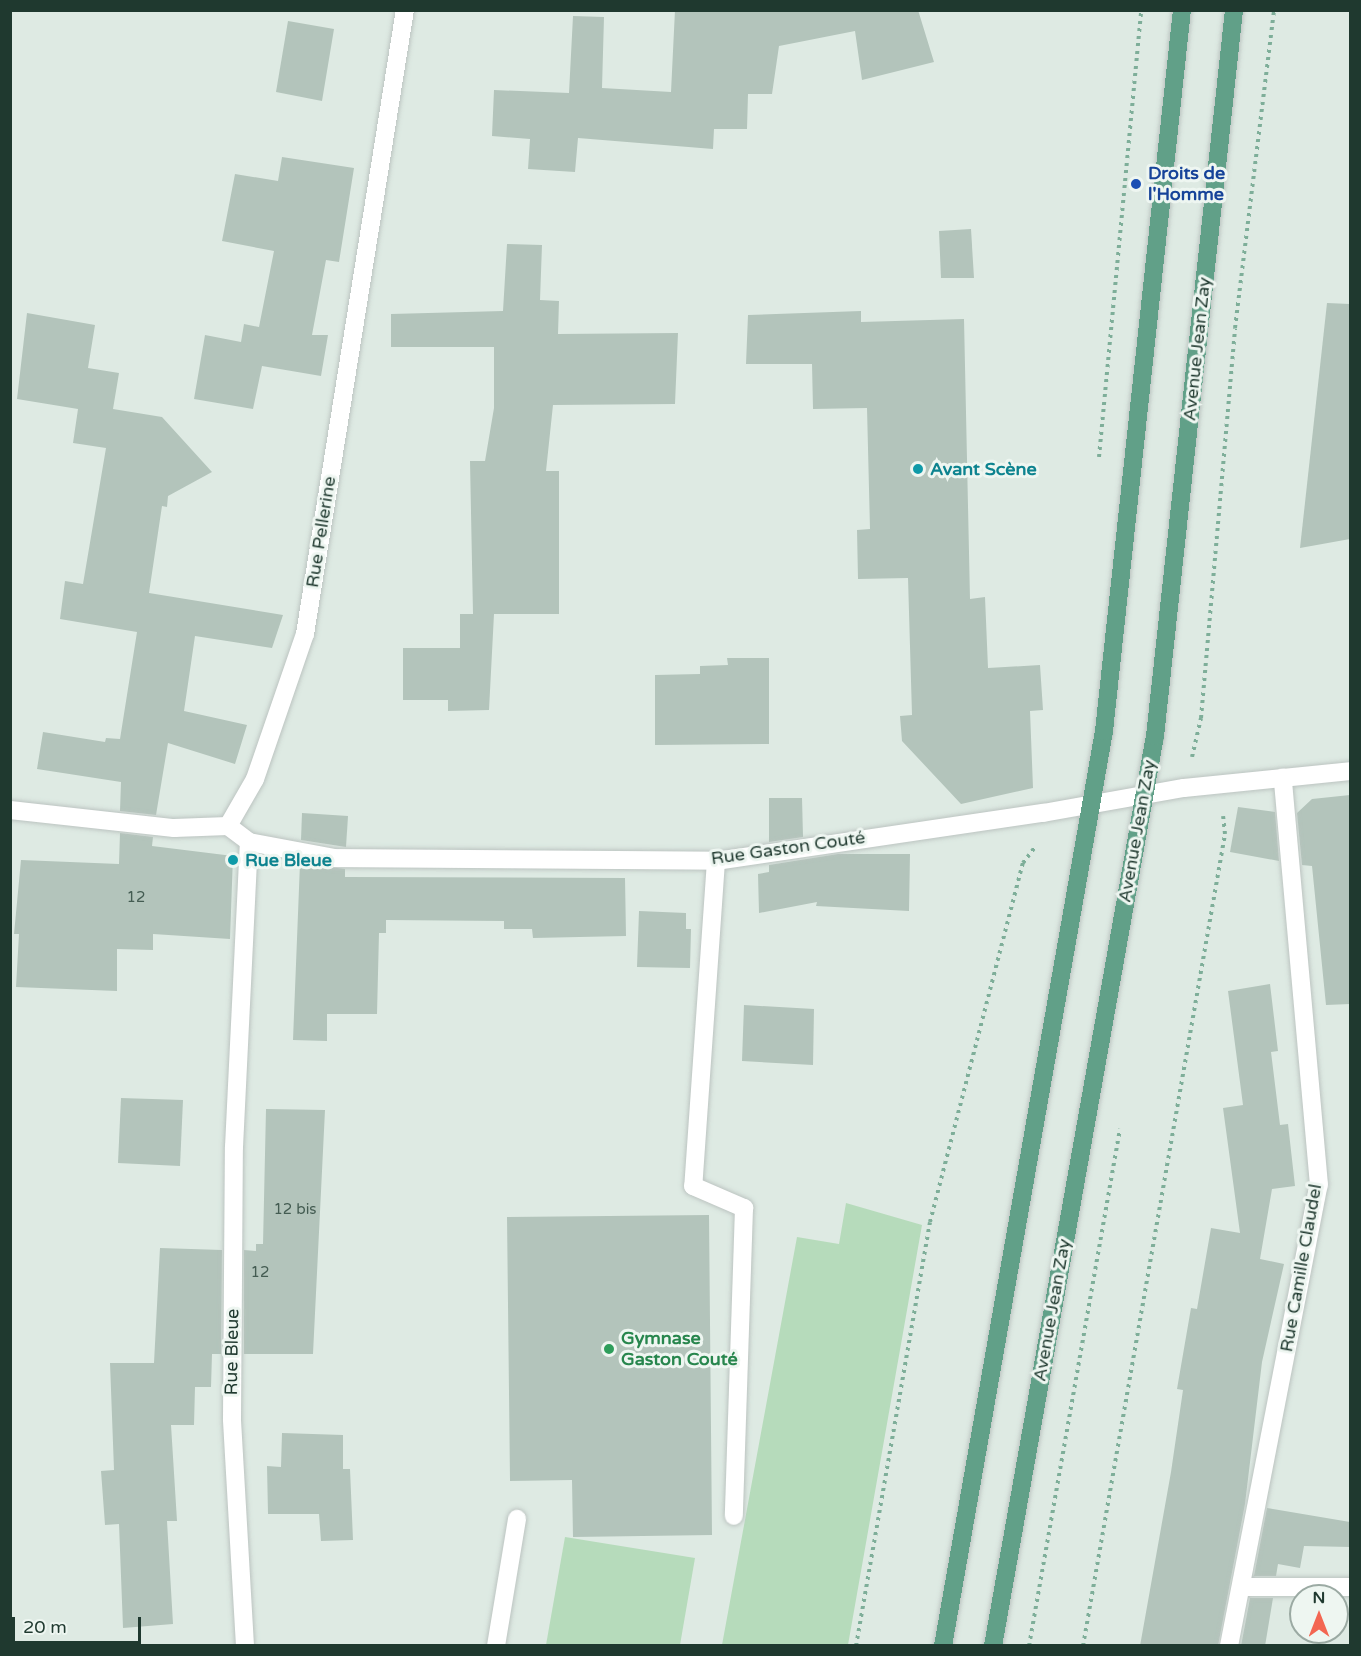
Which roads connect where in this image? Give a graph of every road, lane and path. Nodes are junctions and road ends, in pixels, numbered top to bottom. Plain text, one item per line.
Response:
1 (405, 10) edge
2 (1141, 10) edge
3 (1182, 10) edge
4 (1234, 10) edge
5 (1098, 461) dead end
6 (1350, 771) edge
7 (1283, 778) junction
8 (1143, 796) junction
9 (1093, 804) junction
10 (1223, 806) dead end
11 (10, 810) edge
12 (228, 826) junction
13 (1042, 837) dead end
14 (249, 842) junction
15 (716, 861) junction
16 (734, 1516) dead end
17 (517, 1519) dead end
18 (1241, 1587) junction
19 (1350, 1587) edge
20 (245, 1646) edge
21 (496, 1646) edge
22 (856, 1646) edge
23 (943, 1646) edge
24 (993, 1646) edge
25 (1083, 1646) edge
26 (1229, 1646) edge

1 - 12 street, Rue Pellerine
2 - 5 path
3 - 9 main road
4 - 8 main road, Avenue Jean Zay
6 - 7 street, Rue Gaston Couté
7 - 8 street, Rue Gaston Couté
7 - 18 street, Rue Camille Claudel
8 - 9 street, Rue Gaston Couté
8 - 24 main road, Avenue Jean Zay
9 - 15 street, Rue Gaston Couté
9 - 23 main road
10 - 25 path
11 - 12 street
12 - 14 street, Rue Gaston Couté
13 - 22 path
14 - 15 street, Rue Gaston Couté
14 - 20 street, Rue Bleue
15 - 16 street
17 - 21 street
18 - 19 street
18 - 26 street, Rue Camille Claudel

